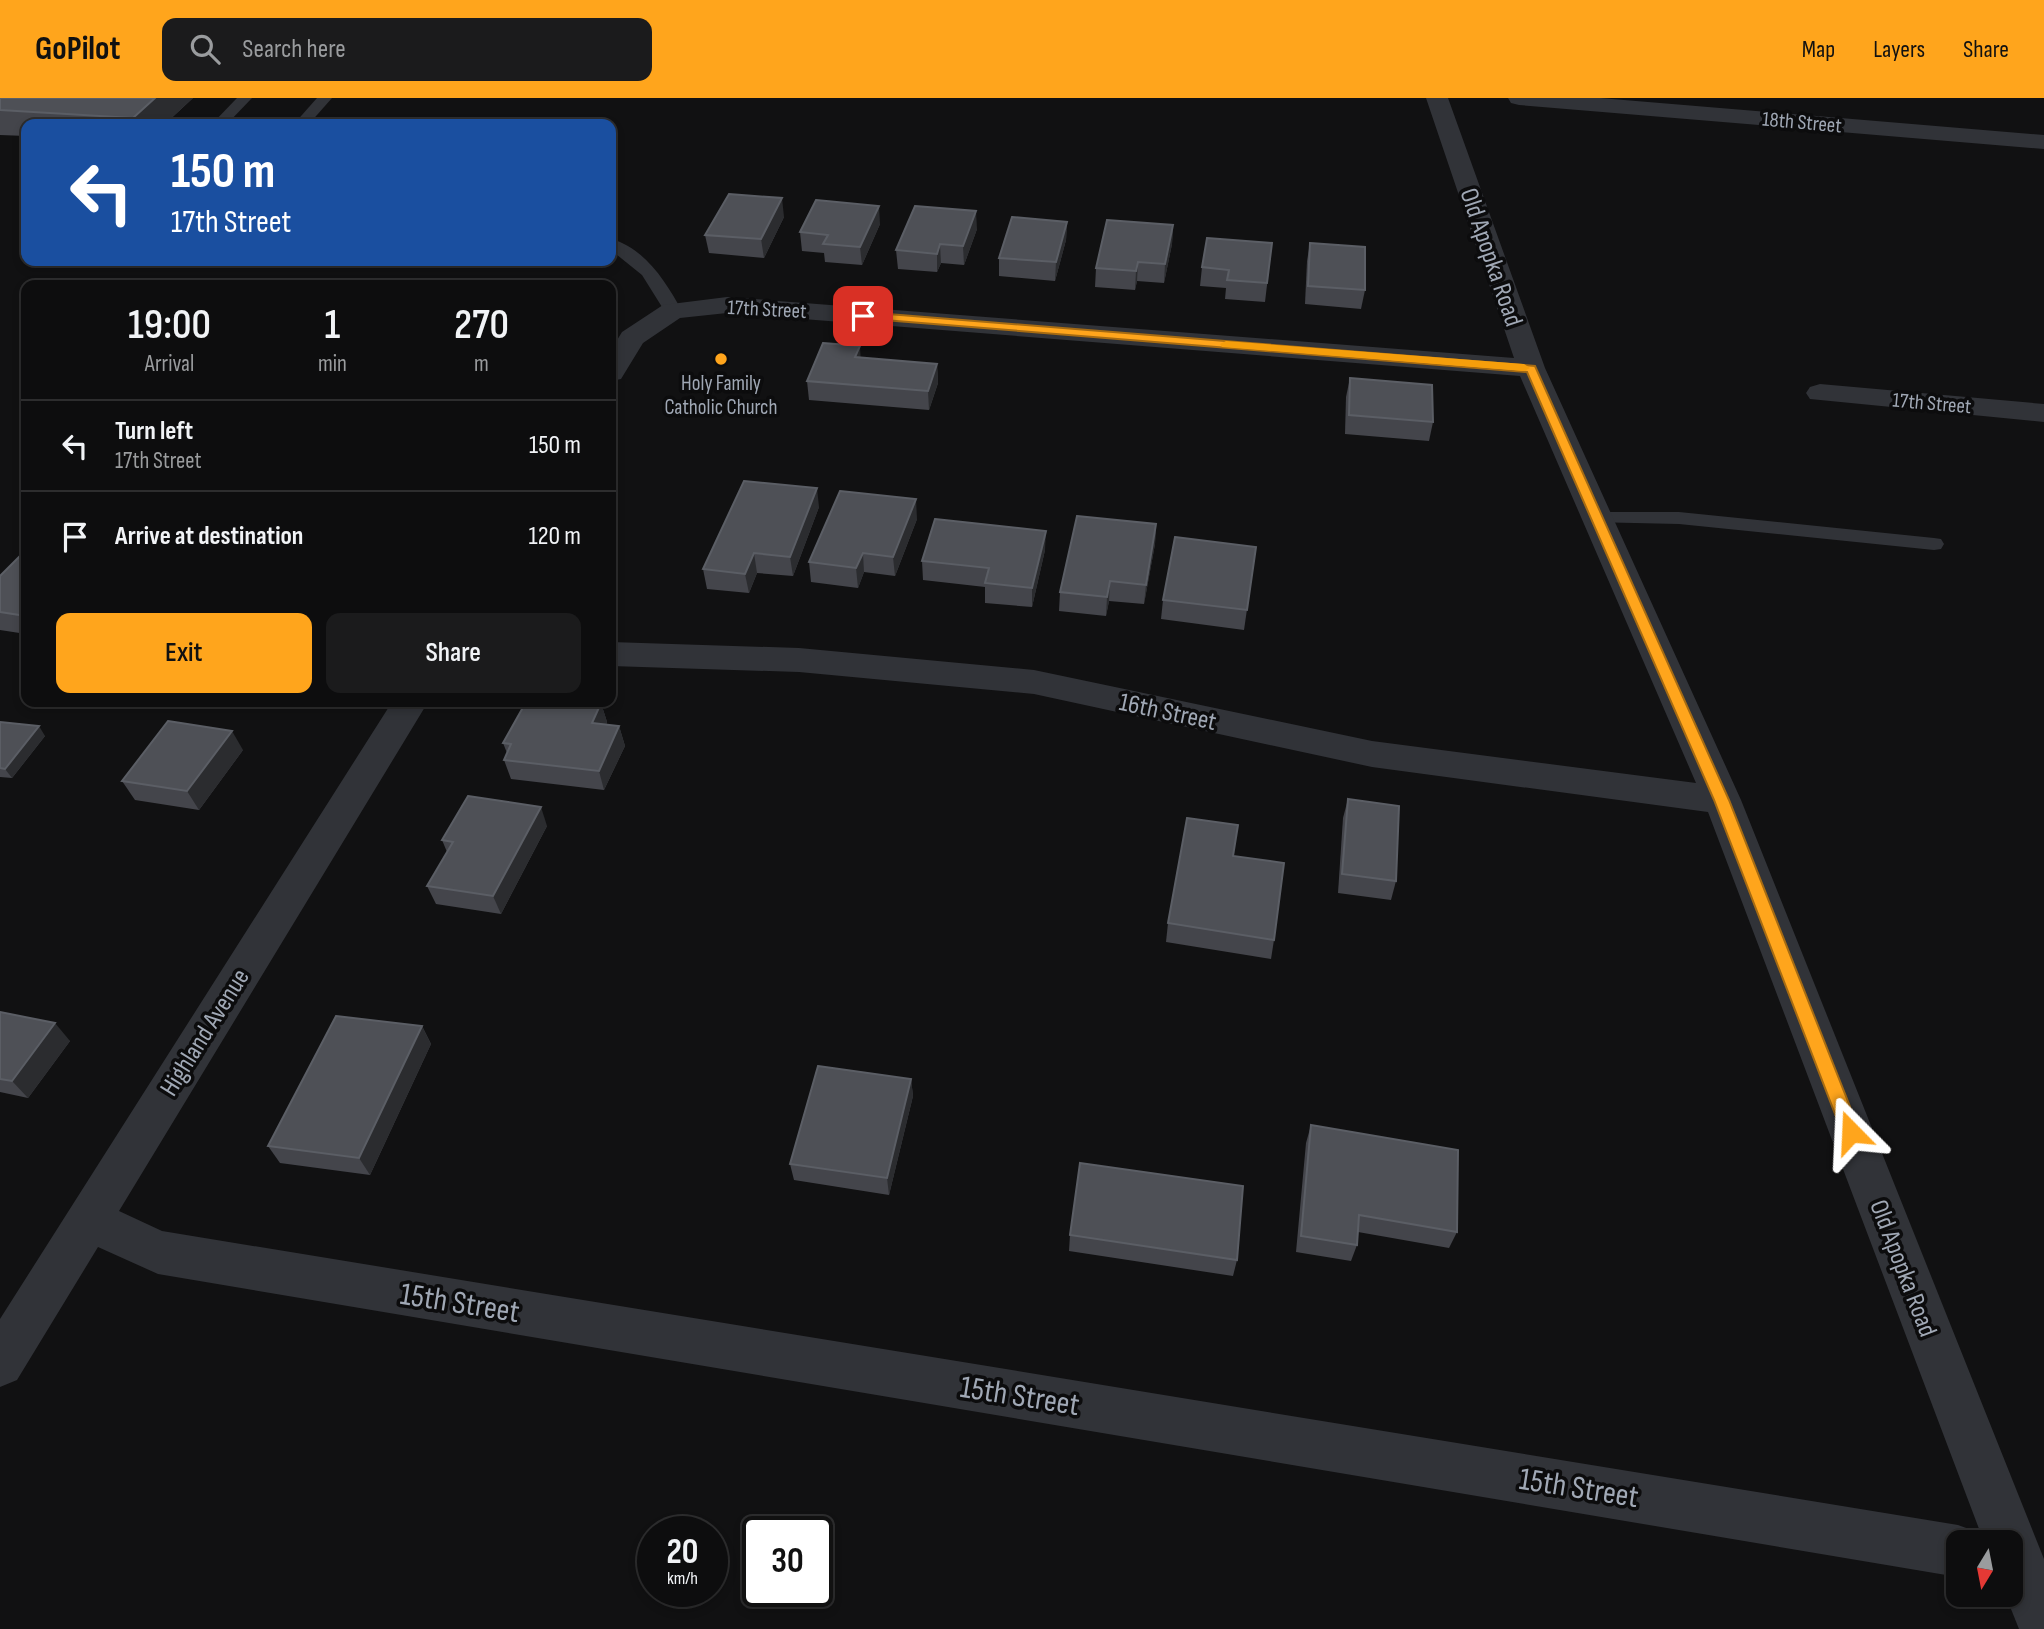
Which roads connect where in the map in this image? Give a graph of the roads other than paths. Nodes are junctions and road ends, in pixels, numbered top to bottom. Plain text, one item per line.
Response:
1 (245, 98) edge
2 (325, 98) edge
3 (1437, 98) edge
4 (1519, 98) edge
5 (224, 119) edge
6 (306, 119) edge
7 (2044, 142) edge
8 (616, 246) edge
9 (673, 311) junction
10 (616, 365) edge
11 (1531, 368) junction
12 (1820, 393) dead end
13 (2044, 412) edge
14 (1597, 518) junction
15 (1934, 544) dead end
16 (616, 654) edge
17 (408, 707) edge
18 (1722, 800) junction
19 (87, 1219) junction
20 (0, 1363) edge
21 (2010, 1530) edge
22 (1946, 1549) edge
23 (2023, 1565) edge
24 (2044, 1624) edge

1 - 5 lane
2 - 6 lane
3 - 11 street, Old Apopka Road
4 - 7 street, 18th Street
8 - 9 lane
9 - 10 street
9 - 11 street, 17th Street
11 - 14 street, Old Apopka Road
12 - 13 street, 17th Street
14 - 15 lane
14 - 18 street, Old Apopka Road
16 - 18 street, 16th Street
17 - 19 street, Highland Avenue
18 - 21 street, Old Apopka Road
19 - 20 street, Highland Avenue
19 - 22 street, 15th Street
23 - 24 street, Old Apopka Road

